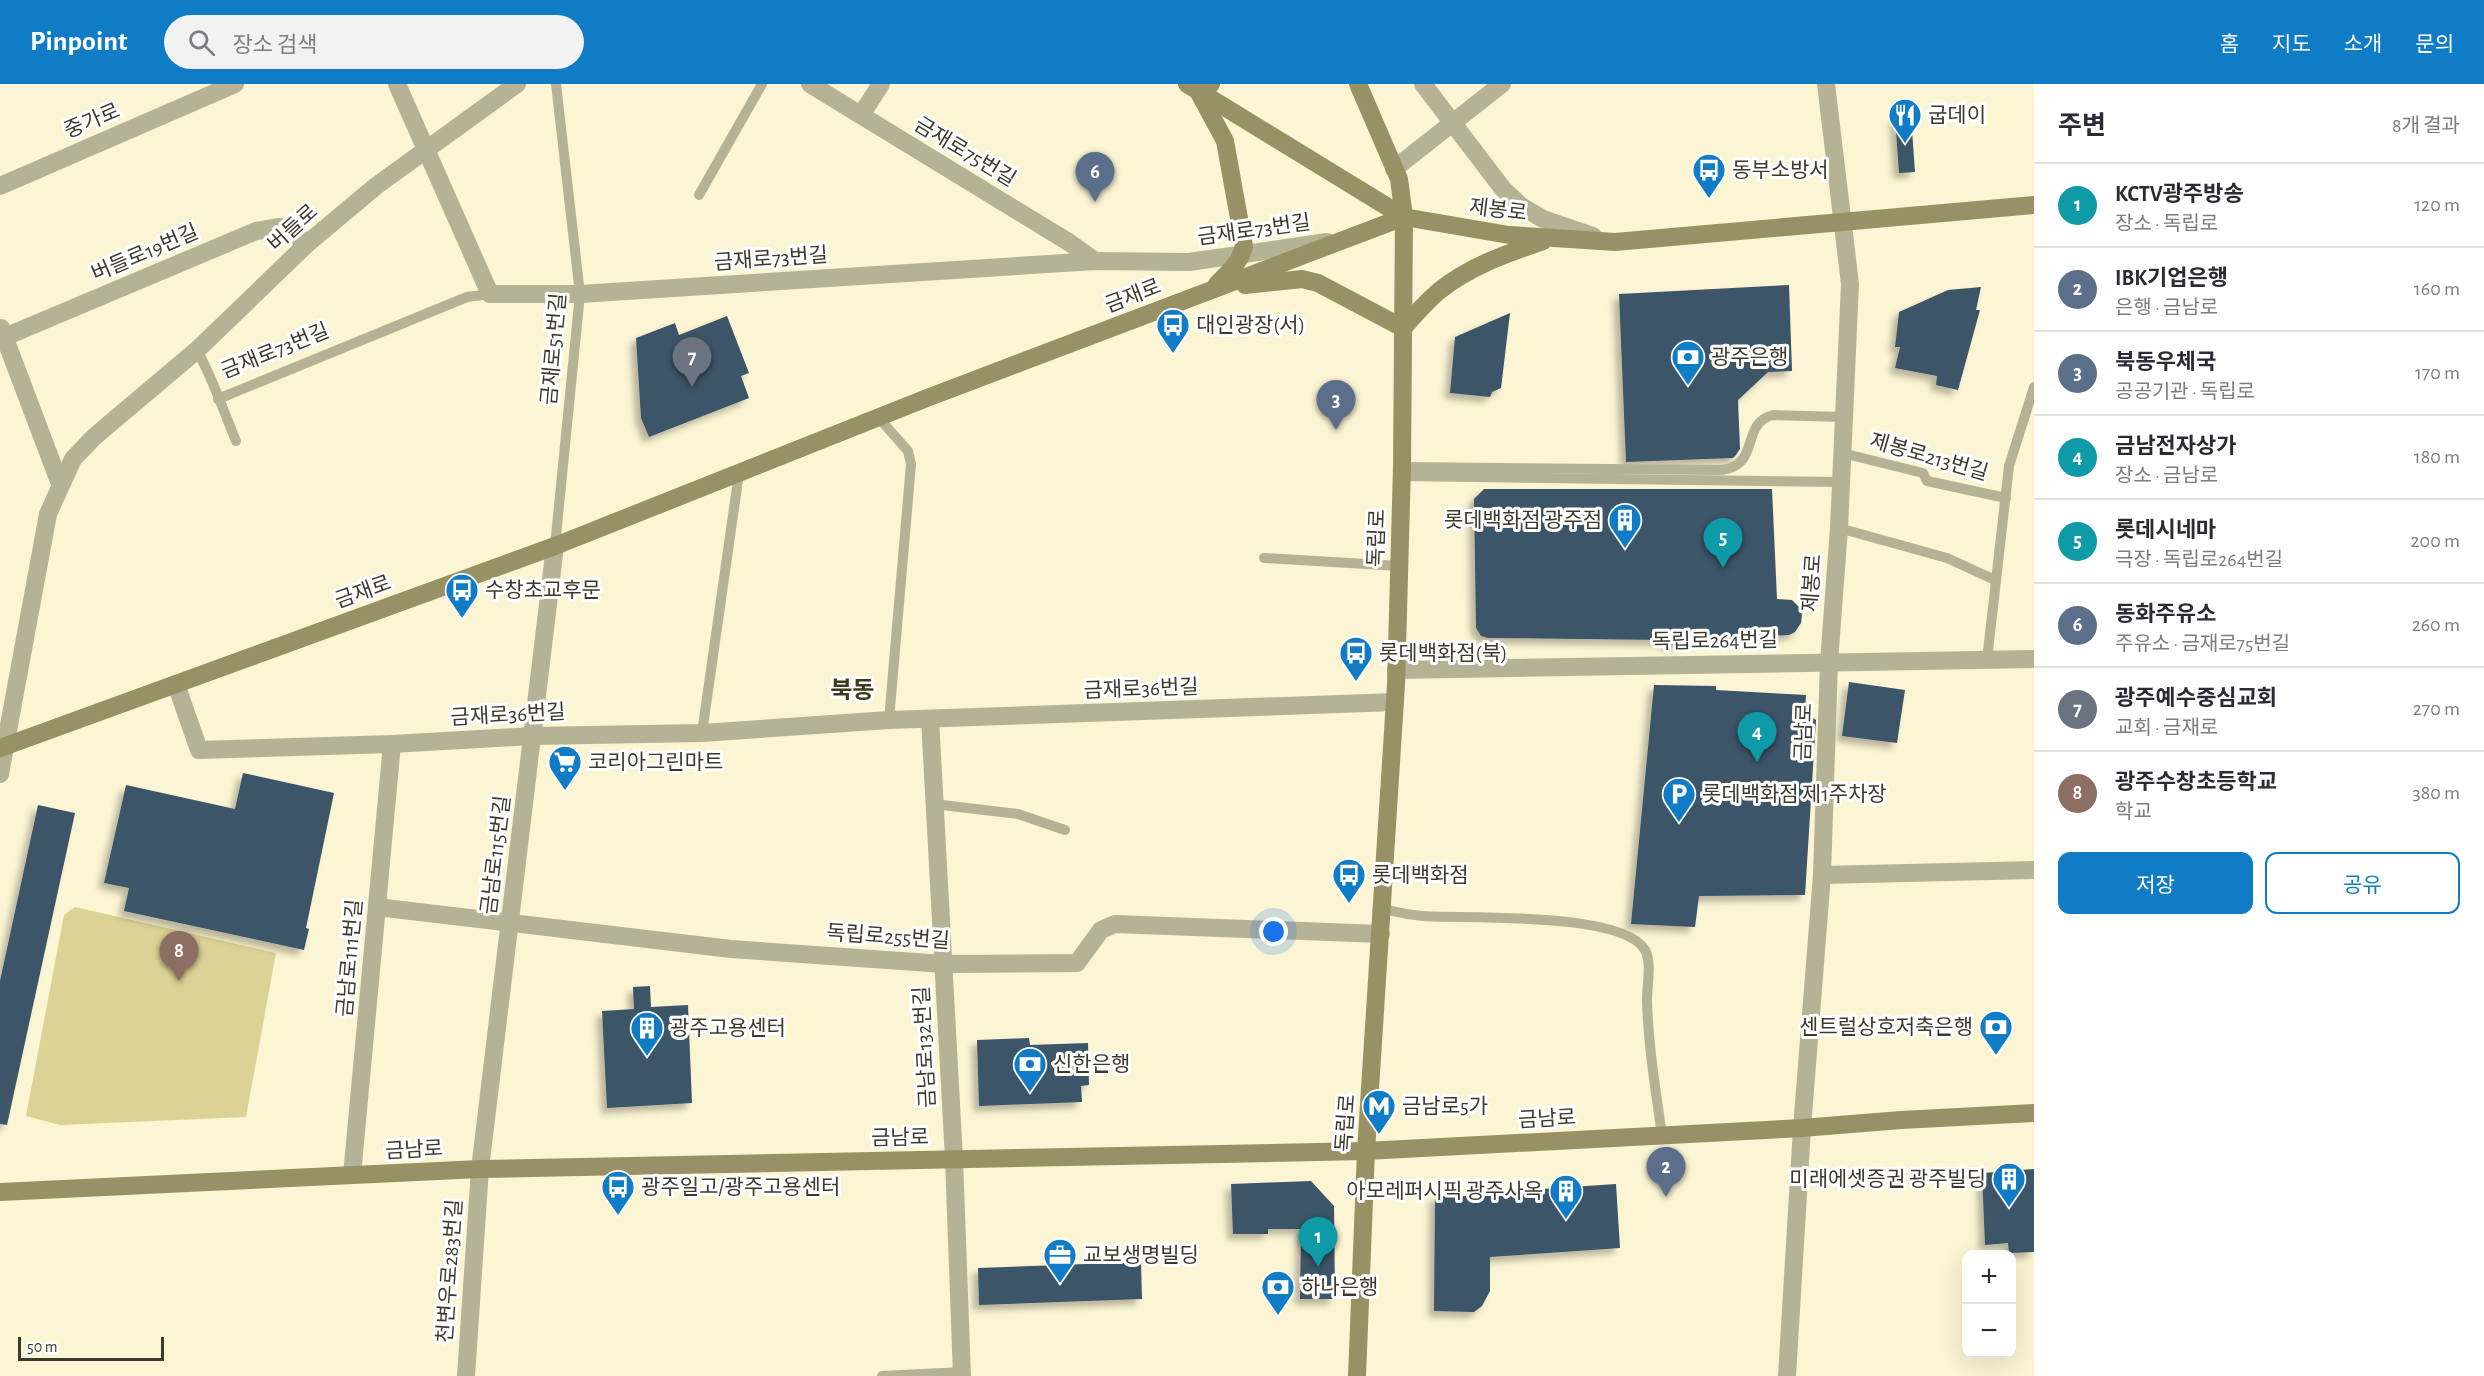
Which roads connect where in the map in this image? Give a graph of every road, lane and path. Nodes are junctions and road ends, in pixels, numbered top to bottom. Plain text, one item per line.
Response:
1 (232, 84) edge
2 (397, 84) edge
3 (516, 84) edge
4 (556, 84) edge
5 (762, 84) edge
6 (810, 84) edge
7 (881, 84) edge
8 (1358, 84) edge
9 (1424, 84) edge
10 (1502, 84) edge
11 (1826, 84) edge
12 (1199, 86) edge
13 (861, 114) junction
14 (1454, 124) junction
15 (427, 150) junction
16 (1394, 169) junction
17 (0, 186) edge
18 (699, 195) dead end
19 (2034, 205) edge
20 (1404, 217) junction
21 (1840, 221) junction
22 (1552, 238) junction
23 (1346, 239) junction
24 (1615, 242) junction
25 (308, 243) junction
26 (1242, 254) junction
27 (1095, 261) junction
28 (1210, 290) junction
29 (490, 294) junction
30 (580, 294) junction
31 (1403, 328) junction
32 (1, 335) edge
33 (197, 350) junction
34 (2034, 387) edge
35 (218, 399) junction
36 (878, 417) junction
37 (1843, 417) junction
38 (236, 441) dead end
39 (1842, 453) junction
40 (1402, 471) junction
41 (739, 473) junction
42 (1841, 482) junction
43 (60, 484) junction
44 (2006, 498) junction
45 (1839, 528) junction
46 (555, 546) junction
47 (1264, 558) dead end
48 (1399, 566) junction
49 (1995, 580) junction
50 (2034, 659) edge
51 (1987, 660) junction
52 (1828, 662) junction
53 (1396, 670) junction
54 (176, 684) junction
55 (1395, 702) junction
56 (930, 719) junction
57 (889, 720) junction
58 (702, 733) junction
59 (533, 736) junction
60 (2, 744) edge
61 (392, 744) junction
62 (0, 774) edge
63 (934, 804) junction
64 (1065, 830) dead end
65 (2034, 870) edge
66 (1822, 875) junction
67 (377, 907) junction
68 (1383, 909) junction
69 (511, 922) junction
70 (1381, 934) junction
71 (944, 964) junction
72 (2034, 1113) edge
73 (1802, 1128) junction
74 (1662, 1136) junction
75 (1366, 1151) junction
76 (954, 1159) junction
77 (480, 1170) junction
78 (352, 1175) junction
79 (0, 1192) edge
80 (962, 1374) edge
81 (466, 1376) edge
82 (882, 1376) edge
83 (1358, 1376) edge
84 (1787, 1376) edge

1 - 17 street, 중가로
2 - 15 street
3 - 15 street, 버들로
4 - 30 lane, 금재로51번길
5 - 18 lane
6 - 13 street, 금재로75번길
7 - 13 street
8 - 16 street, 독립로
9 - 14 street
10 - 14 street
11 - 21 street
12 - 20 street, 제봉로
12 - 26 street
13 - 27 street, 금재로75번길
14 - 16 street
14 - 24 street
15 - 25 street, 버들로
15 - 29 street
16 - 20 street, 독립로
19 - 21 street, 제봉로
20 - 22 street, 제봉로
20 - 23 street, 금재로
20 - 31 street, 독립로
21 - 24 street, 제봉로
21 - 37 street, 제봉로
22 - 24 street, 제봉로
22 - 31 street
23 - 26 street, 금재로73번길
23 - 28 street, 금재로
25 - 32 street, 버들로19번길
25 - 33 street, 버들로
26 - 27 street, 금재로73번길
26 - 28 street
27 - 30 street, 금재로73번길
28 - 31 street
28 - 36 street, 금재로
29 - 30 street, 금재로73번길
29 - 35 lane, 금재로73번길
30 - 46 lane, 금재로51번길
31 - 40 street, 독립로
32 - 43 street
33 - 35 lane
33 - 43 street, 버들로
34 - 44 lane, 제봉로213번길
35 - 38 lane
36 - 41 street, 금재로
36 - 57 lane
37 - 39 street, 제봉로
37 - 40 lane
39 - 42 street, 제봉로
39 - 44 lane, 제봉로213번길
40 - 42 lane
40 - 48 street, 독립로
41 - 46 street, 금재로
41 - 58 lane
42 - 45 street, 제봉로
43 - 60 street, 버들로
44 - 49 lane, 제봉로213번길
45 - 49 lane
45 - 52 street, 제봉로
46 - 54 street, 금재로
46 - 59 street, 금남로115번길
47 - 48 lane
48 - 53 street, 독립로
49 - 51 lane, 제봉로213번길
50 - 51 street, 독립로264번길
51 - 52 street, 독립로264번길
52 - 53 street, 독립로264번길
52 - 66 street, 금남로
53 - 55 street, 독립로
54 - 60 street, 금재로
54 - 61 street, 금재로36번길
55 - 56 street, 금재로36번길
55 - 68 street, 독립로
56 - 57 street, 금재로36번길
56 - 63 street, 금남로132번길
57 - 58 street, 금재로36번길
58 - 59 street, 금재로36번길
59 - 61 street, 금재로36번길
59 - 69 street, 금남로115번길
60 - 62 street, 버들로
61 - 67 street, 금남로111번길
63 - 64 lane
63 - 71 street, 금남로132번길
65 - 66 street
66 - 73 street, 금남로
67 - 69 street, 독립로255번길
67 - 78 street, 금남로111번길
68 - 70 street, 독립로
68 - 74 lane
69 - 71 street, 독립로255번길
69 - 77 street, 금남로115번길
70 - 71 street, 독립로255번길
70 - 75 street, 독립로
71 - 76 street, 금남로132번길
72 - 73 street, 금남로
73 - 74 street, 금남로
73 - 84 street, 금남로
74 - 75 street, 금남로
75 - 76 street, 금남로
75 - 83 street, 독립로
76 - 77 street, 금남로
76 - 80 street, 금남로132번길
77 - 78 street, 금남로
77 - 81 street, 천변우로283번길
78 - 79 street, 금남로
80 - 82 lane, 금남로132번길

